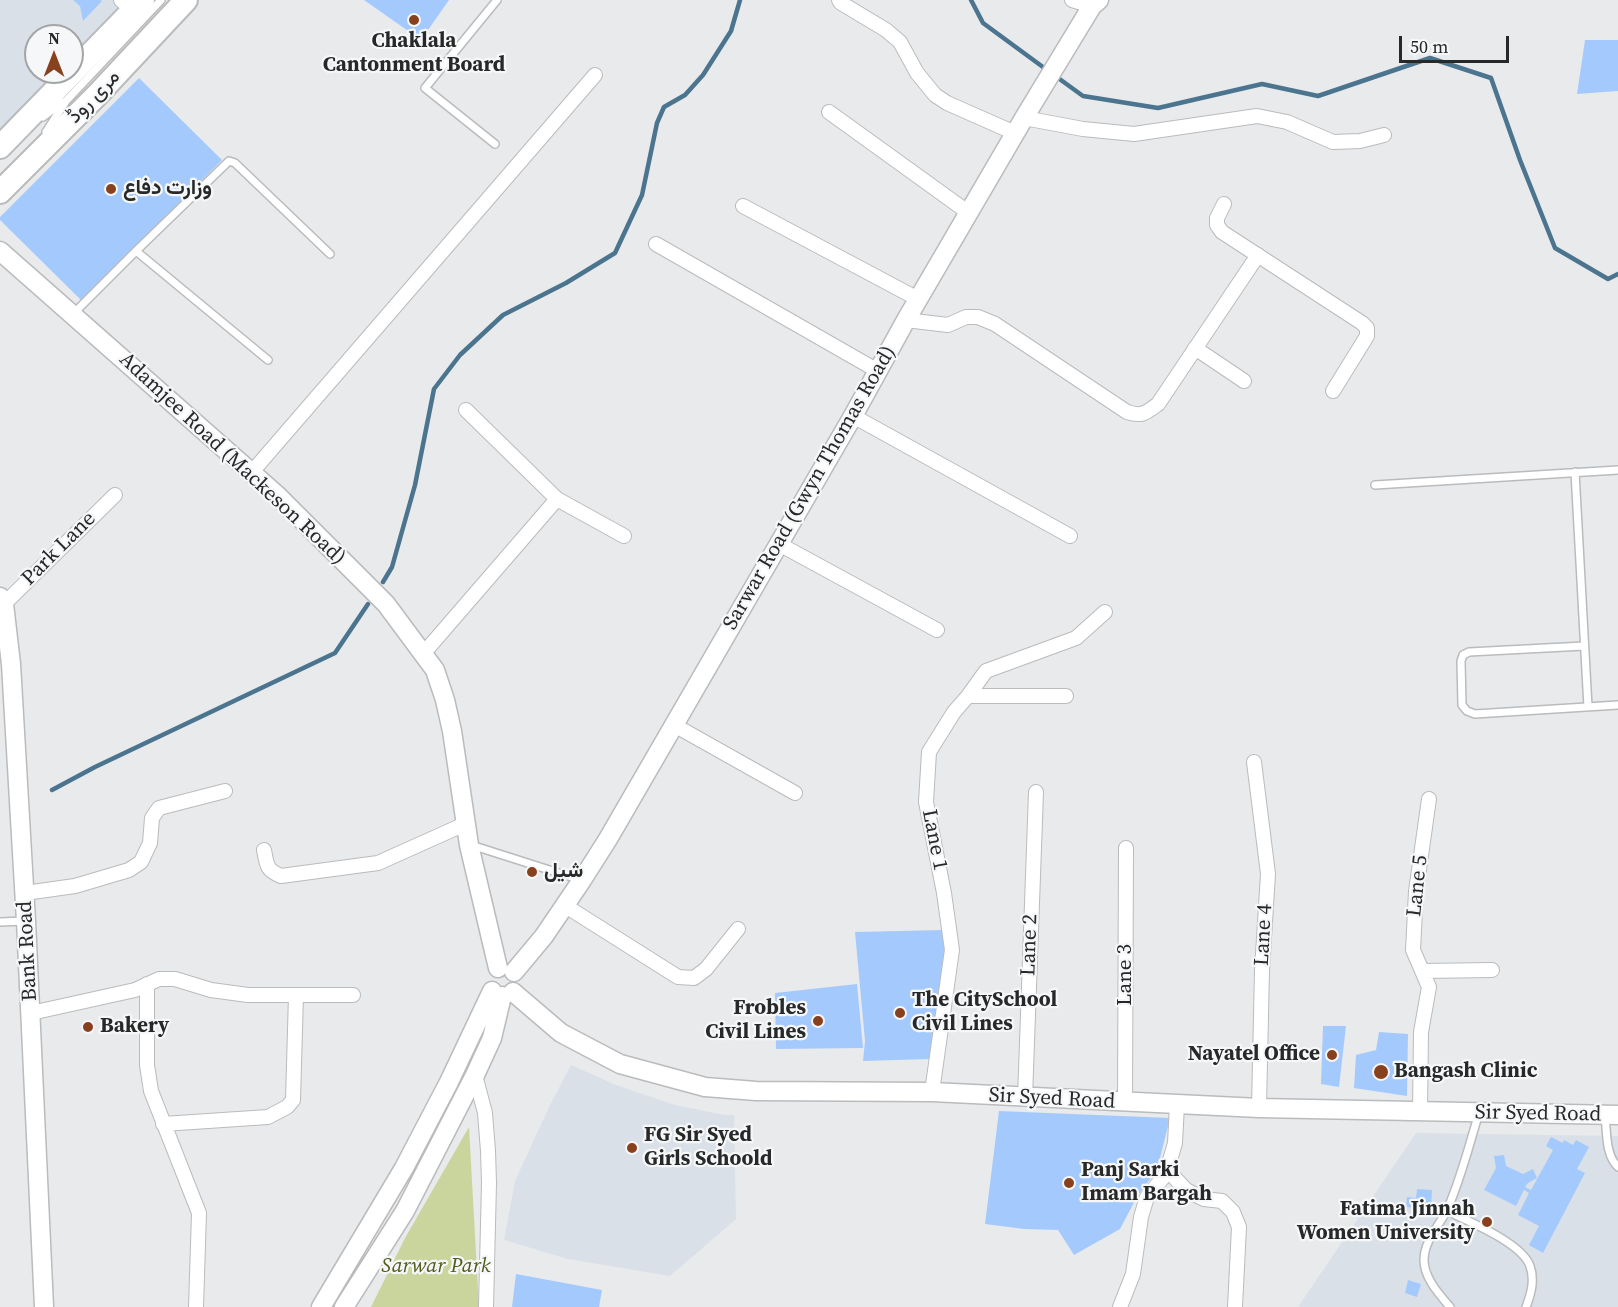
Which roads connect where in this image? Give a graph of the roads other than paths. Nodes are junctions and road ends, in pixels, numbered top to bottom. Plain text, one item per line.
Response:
1 (161, 0) edge
2 (186, 0) edge
3 (497, 0) edge
4 (839, 0) edge
5 (1072, 0) edge
6 (132, 3) edge
7 (1095, 3) edge
8 (595, 75) dead end
9 (66, 101) junction
10 (829, 112) dead end
11 (1020, 126) junction
12 (1384, 135) dead end
13 (495, 144) dead end
14 (0, 147) edge
15 (0, 153) edge
16 (0, 186) edge
17 (0, 192) edge
18 (1224, 204) dead end
19 (743, 206) dead end
20 (969, 213) junction
21 (656, 244) dead end
22 (0, 251) edge
23 (136, 251) junction
24 (330, 254) dead end
25 (1258, 255) junction
26 (918, 299) junction
27 (73, 314) junction
28 (906, 320) junction
29 (1195, 348) junction
30 (268, 360) dead end
31 (878, 371) junction
32 (1244, 381) dead end
33 (1333, 391) dead end
34 (466, 410) dead end
35 (853, 416) junction
36 (1618, 470) edge
37 (252, 472) junction
38 (1575, 472) junction
39 (1375, 484) dead end
40 (115, 495) dead end
41 (557, 499) junction
42 (624, 536) dead end
43 (1070, 536) dead end
44 (779, 544) junction
45 (2, 600) edge
46 (1105, 612) dead end
47 (937, 630) dead end
48 (1584, 646) junction
49 (423, 654) junction
50 (968, 696) junction
51 (1066, 696) dead end
52 (1618, 705) edge
53 (1588, 707) junction
54 (674, 725) junction
55 (1254, 762) dead end
56 (225, 791) dead end
57 (1036, 792) dead end
58 (795, 793) dead end
59 (1429, 800) dead end
60 (465, 824) junction
61 (469, 845) junction
62 (1126, 848) dead end
63 (264, 850) dead end
64 (582, 880) junction
65 (25, 892) junction
66 (564, 905) junction
67 (26, 921) junction
68 (0, 922) edge
69 (738, 929) dead end
70 (506, 970) junction
71 (1491, 970) dead end
72 (1422, 971) junction
73 (147, 984) junction
74 (502, 993) junction
75 (297, 995) junction
76 (353, 995) dead end
77 (31, 1013) junction
78 (475, 1075) junction
79 (932, 1092) junction
80 (1025, 1098) junction
81 (1125, 1102) junction
82 (1177, 1104) junction
83 (1259, 1108) junction
84 (1420, 1113) junction
85 (1479, 1113) junction
86 (1612, 1115) edge
87 (163, 1124) junction
88 (1618, 1167) edge
89 (1168, 1168) junction
90 (1447, 1211) junction
91 (44, 1307) edge
92 (196, 1307) edge
93 (321, 1307) edge
94 (344, 1307) edge
95 (486, 1307) edge
96 (1120, 1307) edge
97 (1235, 1307) edge
98 (1450, 1307) edge
99 (1526, 1307) edge

1 - 9 lane
2 - 17 main road, مری روڈ
3 - 13 lane
4 - 11 street
5 - 7 street
6 - 14 main road, مری روڈ
7 - 11 street, Sarwar Road (Gwyn Thomas Road)
8 - 37 street
9 - 15 lane
9 - 16 lane
10 - 20 street
11 - 12 street
11 - 20 street, Sarwar Road (Gwyn Thomas Road)
18 - 25 street
19 - 26 street
20 - 26 street, Sarwar Road (Gwyn Thomas Road)
21 - 31 street
22 - 27 street, Adamjee Road (Mackeson Road)
23 - 24 lane
23 - 27 lane
23 - 30 lane
25 - 29 street
25 - 33 street
26 - 28 street, Sarwar Road (Gwyn Thomas Road)
27 - 37 street, Adamjee Road (Mackeson Road)
28 - 29 street
28 - 31 street, Sarwar Road (Gwyn Thomas Road)
29 - 32 street
31 - 35 street, Sarwar Road (Gwyn Thomas Road)
34 - 41 street
35 - 43 street
35 - 44 street, Sarwar Road (Gwyn Thomas Road)
36 - 38 lane
37 - 49 street, Adamjee Road (Mackeson Road)
38 - 39 lane
38 - 48 lane
40 - 45 street, Park Lane
41 - 42 street
41 - 49 street
44 - 47 street
44 - 54 street, Sarwar Road (Gwyn Thomas Road)
45 - 65 street, Bank Road
46 - 50 street, Lane 1
48 - 53 lane
48 - 53 lane
49 - 60 street, Adamjee Road (Mackeson Road)
50 - 51 street
50 - 79 street, Lane 1
52 - 53 lane
54 - 58 street
54 - 64 street, Sarwar Road (Gwyn Thomas Road)
55 - 83 street, Lane 4
56 - 65 street
57 - 80 street, Lane 2
59 - 72 street, Lane 5
60 - 61 street, Adamjee Road (Mackeson Road)
60 - 63 street
61 - 64 lane
61 - 70 street, Adamjee Road (Mackeson Road)
62 - 81 street, Lane 3
64 - 66 street, Sarwar Road (Gwyn Thomas Road)
65 - 67 street, Bank Road
66 - 69 street
66 - 70 street, Sarwar Road (Gwyn Thomas Road)
67 - 68 lane
67 - 77 street, Bank Road
70 - 74 street
70 - 74 street
71 - 72 street
72 - 84 street, Lane 5
73 - 75 street
73 - 77 street
73 - 87 street
74 - 78 street
74 - 79 street, Sir Syed Road
74 - 93 street
75 - 76 street
75 - 87 street
77 - 91 street, Bank Road
78 - 94 street
78 - 95 street
79 - 80 street, Sir Syed Road
80 - 81 street, Sir Syed Road
81 - 82 street, Sir Syed Road
82 - 83 street, Sir Syed Road
82 - 89 street
83 - 84 street, Sir Syed Road
84 - 85 street, Sir Syed Road
85 - 86 street, Sir Syed Road
85 - 90 lane
86 - 88 lane
87 - 92 street
89 - 96 street
89 - 97 street
90 - 98 lane
90 - 99 lane

